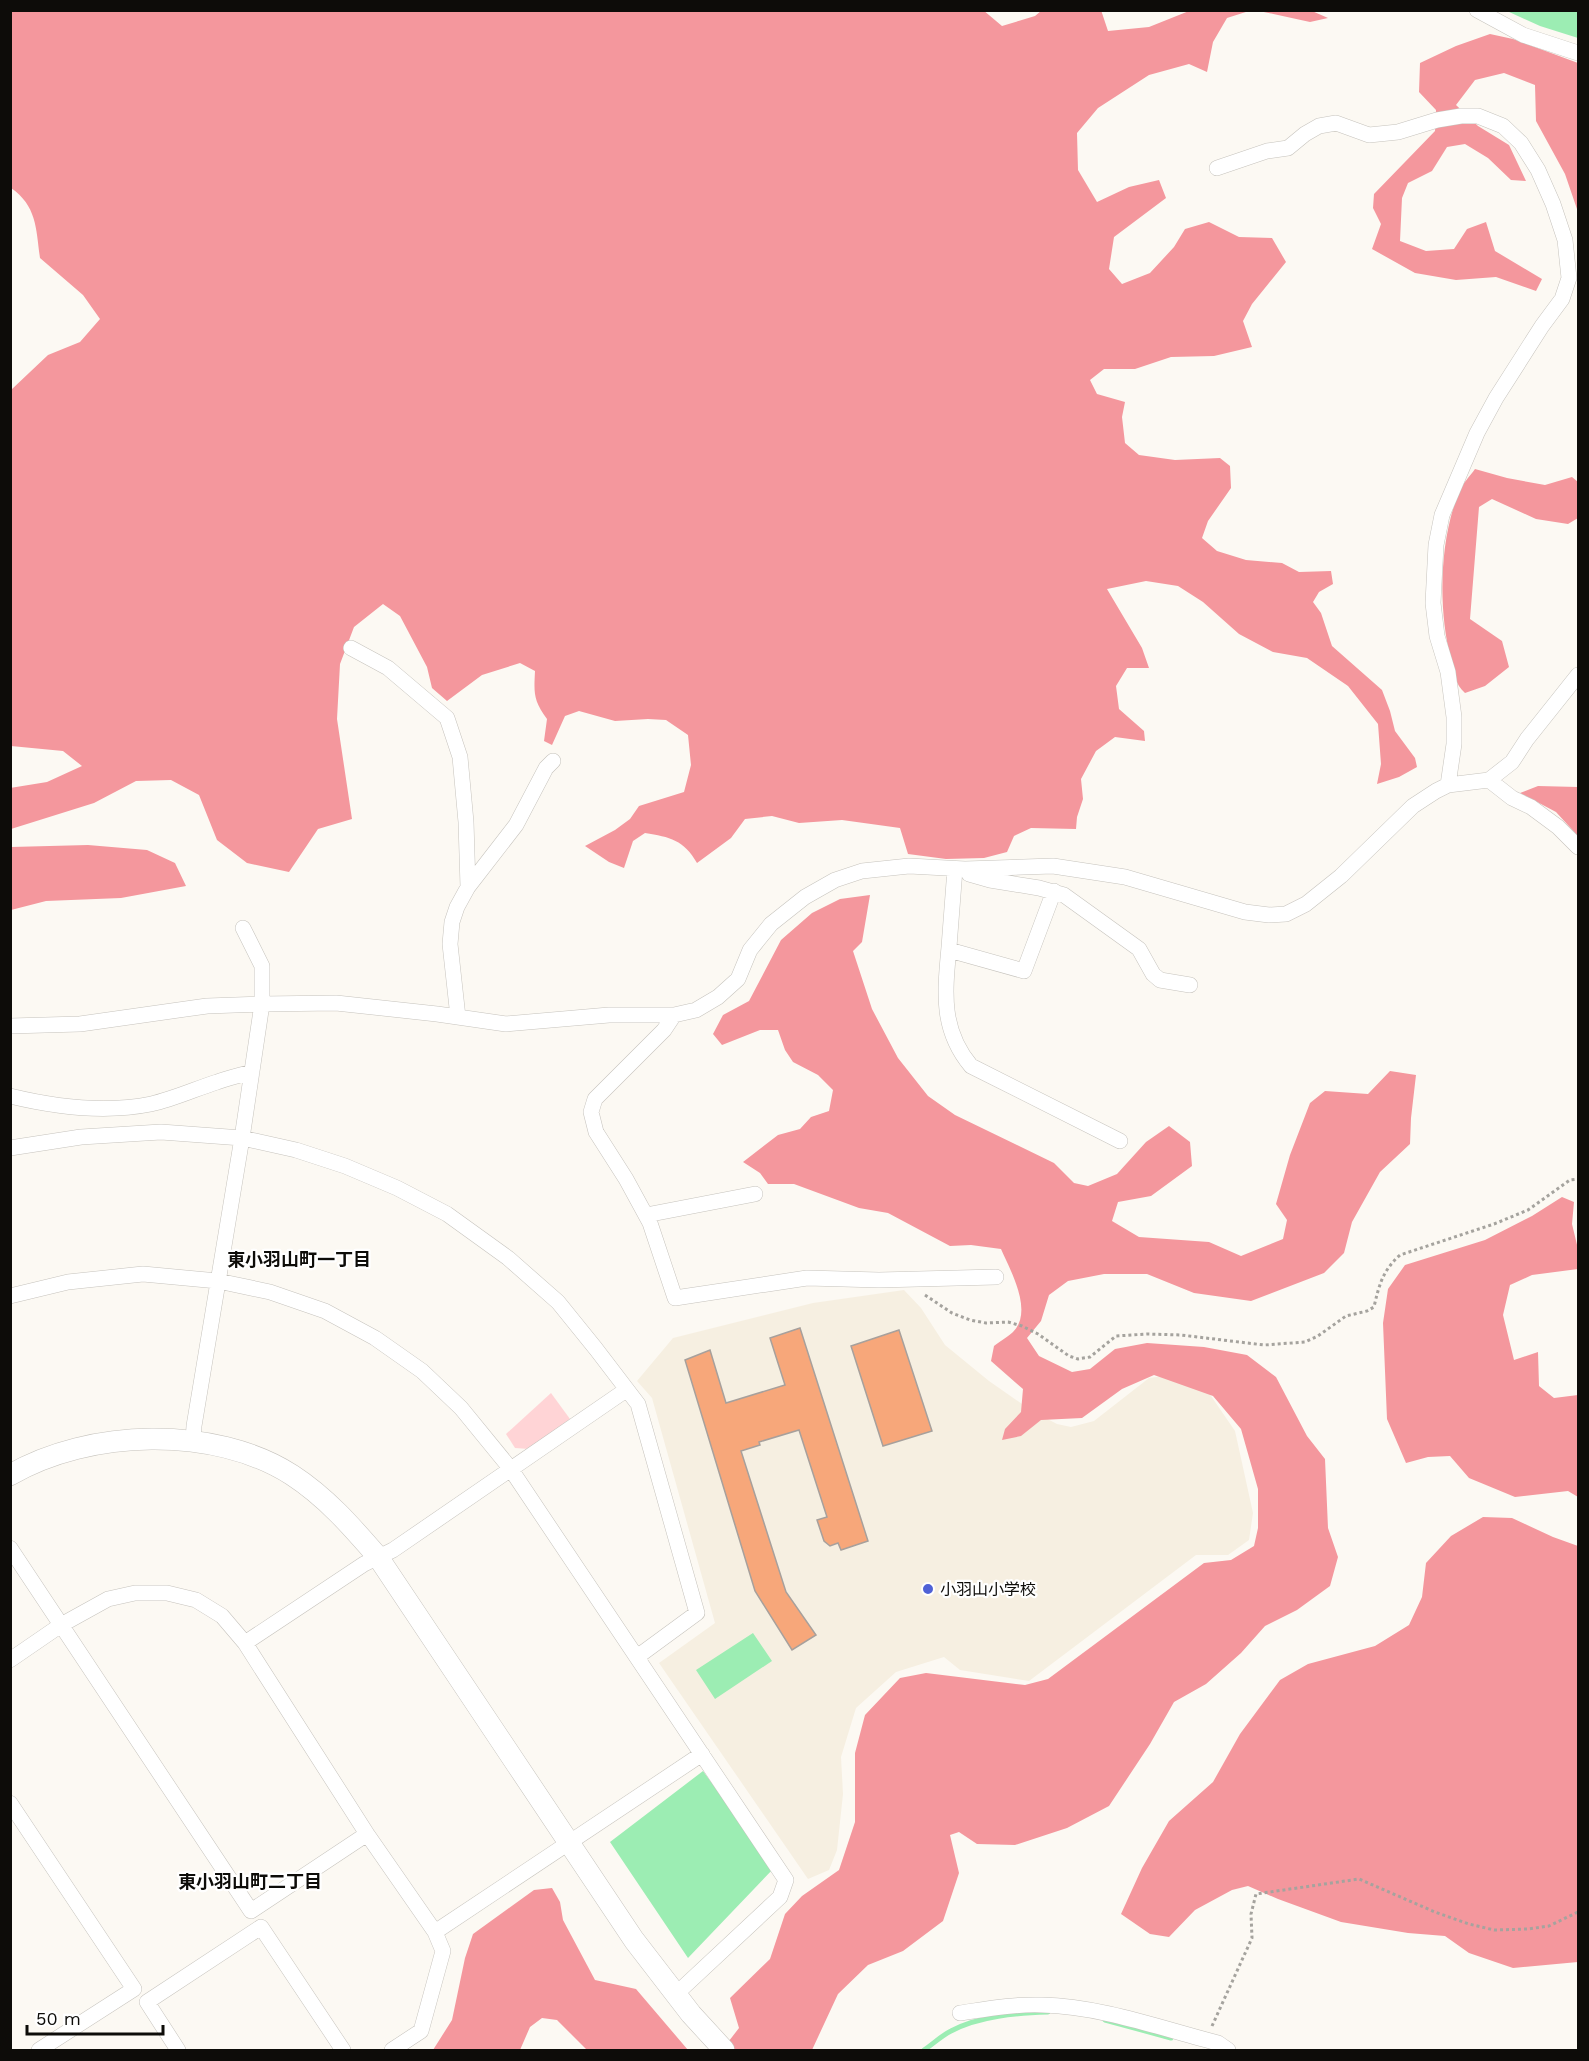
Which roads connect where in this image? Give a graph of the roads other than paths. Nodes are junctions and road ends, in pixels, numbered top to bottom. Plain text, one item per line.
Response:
1 (1477, 10) edge
2 (1578, 53) edge
3 (1217, 168) dead end
4 (351, 648) dead end
5 (1578, 675) edge
6 (553, 761) dead end
7 (1489, 780) junction
8 (1448, 785) junction
9 (1578, 847) edge
10 (955, 869) junction
11 (468, 887) junction
12 (1054, 891) junction
13 (243, 928) dead end
14 (949, 950) junction
15 (1190, 985) dead end
16 (262, 1004) junction
17 (674, 1015) junction
18 (458, 1017) junction
19 (10, 1026) edge
20 (252, 1072) junction
21 (10, 1096) edge
22 (243, 1138) junction
23 (1120, 1141) dead end
24 (10, 1148) edge
25 (755, 1194) dead end
26 (646, 1215) junction
27 (996, 1277) dead end
28 (218, 1281) junction
29 (10, 1296) edge
30 (626, 1390) junction
31 (193, 1441) junction
32 (510, 1468) junction
33 (10, 1475) edge
34 (10, 1548) edge
35 (378, 1557) junction
36 (61, 1625) junction
37 (245, 1643) junction
38 (636, 1657) junction
39 (10, 1660) edge
40 (702, 1754) junction
41 (10, 1803) edge
42 (367, 1834) junction
43 (569, 1842) junction
44 (435, 1932) junction
45 (675, 1995) junction
46 (960, 2013) dead end
47 (39, 2050) edge
48 (178, 2050) edge
49 (343, 2050) edge
50 (392, 2050) edge
51 (724, 2050) edge
52 (1228, 2050) edge

1 - 2 street
3 - 8 street
4 - 11 street
5 - 7 street
6 - 11 street
7 - 8 street
7 - 9 street
8 - 10 street
10 - 12 street
10 - 14 street
10 - 17 street
11 - 18 street
12 - 14 street
12 - 15 street
13 - 16 street
14 - 23 street
16 - 18 street
16 - 19 street
16 - 20 street
17 - 18 street
17 - 26 street
20 - 21 street
20 - 22 street
22 - 24 street
22 - 28 street
22 - 30 street
25 - 26 street
26 - 27 street
28 - 29 street
28 - 31 street
28 - 32 street
30 - 32 street
30 - 38 street
31 - 33 street
31 - 35 street
32 - 35 street
32 - 38 street
34 - 36 street
35 - 37 street
35 - 43 street
36 - 37 street
36 - 39 street
36 - 42 street
37 - 42 street
38 - 40 street
40 - 43 street
40 - 45 street
41 - 47 street
42 - 44 street
43 - 44 street
43 - 45 street
44 - 50 street
45 - 51 street
46 - 52 street
48 - 49 street

